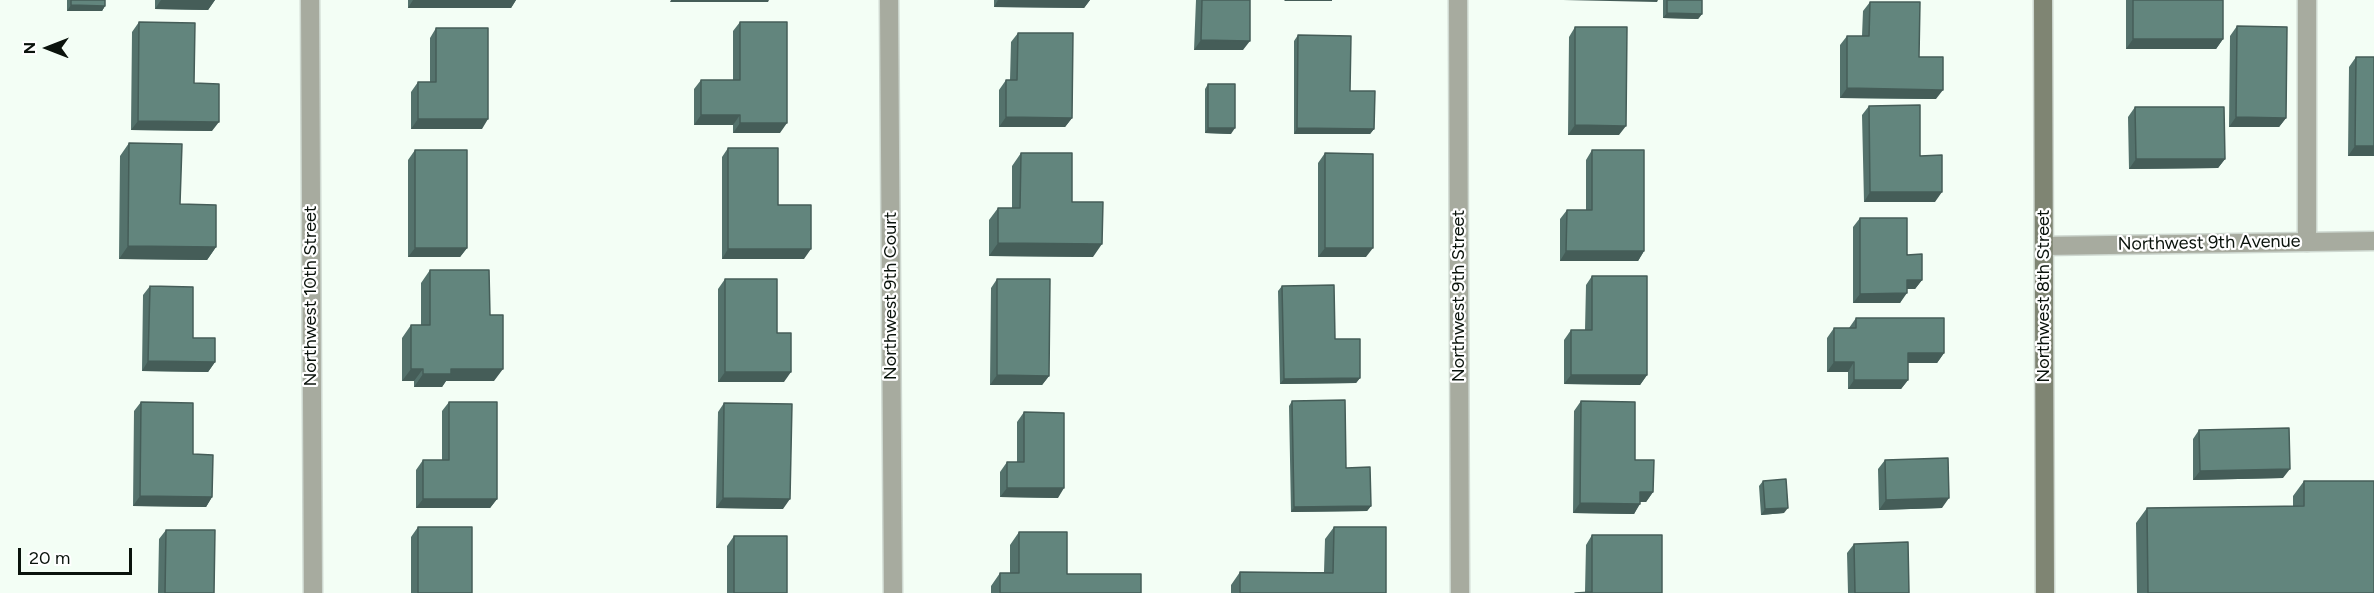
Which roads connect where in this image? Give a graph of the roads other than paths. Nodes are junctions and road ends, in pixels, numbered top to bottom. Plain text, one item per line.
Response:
1 (310, 0) edge
2 (889, 0) edge
3 (1458, 0) edge
4 (2043, 0) edge
5 (2307, 0) edge
6 (2374, 241) edge
7 (2307, 242) junction
8 (2044, 246) junction
9 (313, 593) edge
10 (894, 593) edge
11 (1460, 593) edge
12 (2045, 593) edge

1 - 9 street, Northwest 10th Street
2 - 10 street, Northwest 9th Court
3 - 11 street, Northwest 9th Street
4 - 8 street, Northwest 8th Street
5 - 7 street
6 - 7 street, Northwest 9th Avenue
7 - 8 street, Northwest 9th Avenue
8 - 12 street, Northwest 8th Street

